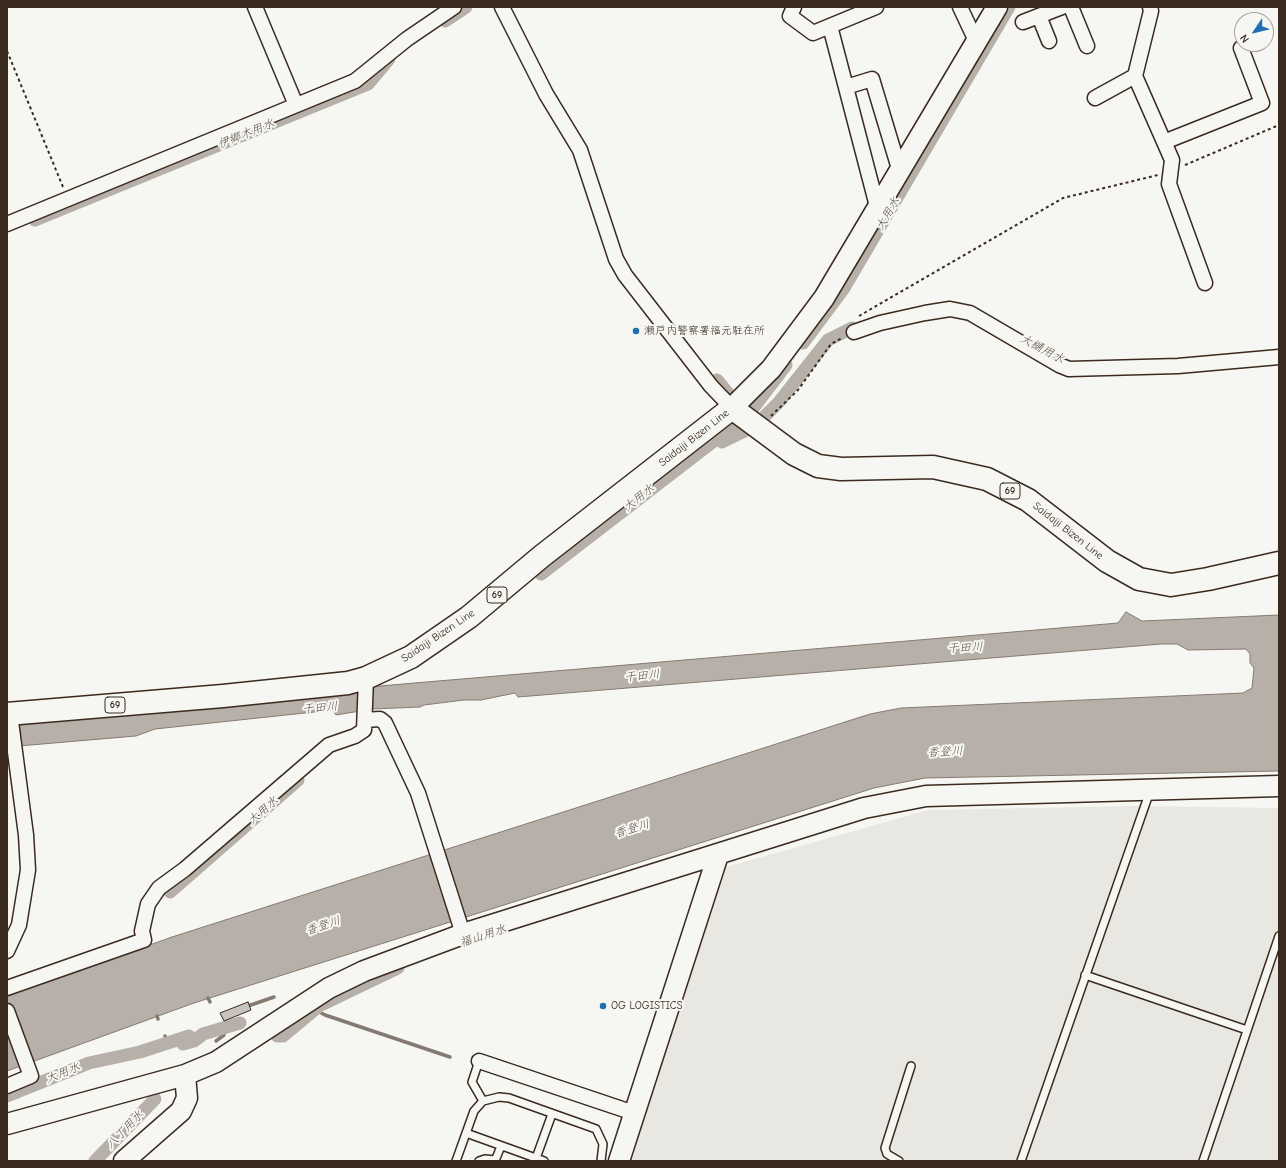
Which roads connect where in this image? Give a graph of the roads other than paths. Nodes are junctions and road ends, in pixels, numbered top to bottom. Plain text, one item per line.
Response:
1 (255, 7) edge
2 (454, 7) edge
3 (502, 7) edge
4 (794, 7) edge
5 (960, 7) edge
6 (997, 7) edge
7 (1062, 7) edge
8 (1071, 7) edge
9 (1150, 7) edge
10 (870, 8) edge
11 (1039, 16) junction
12 (1023, 22) dead end
13 (830, 26) junction
14 (976, 41) junction
15 (1049, 42) dead end
16 (1087, 46) dead end
17 (1243, 52) edge
18 (1135, 76) junction
19 (846, 87) junction
20 (1095, 98) dead end
21 (296, 105) junction
22 (1164, 142) junction
23 (900, 172) junction
24 (878, 210) junction
25 (7, 224) edge
26 (1205, 283) dead end
27 (854, 332) road end
28 (1279, 357) edge
29 (732, 408) junction
30 (1279, 563) edge
31 (367, 682) junction
32 (9, 716) edge
33 (365, 717) junction
34 (1279, 786) edge
35 (1150, 789) junction
36 (718, 855) junction
37 (461, 930) junction
38 (1279, 936) edge
39 (7, 951) edge
40 (1085, 975) junction
41 (7, 988) edge
42 (7, 1011) edge
43 (1247, 1030) junction
44 (479, 1060) joint
45 (911, 1066) dead end
46 (185, 1075) junction
47 (7, 1086) edge
48 (482, 1101) junction
49 (634, 1113) junction
50 (552, 1114) junction
51 (7, 1124) edge
52 (466, 1133) junction
53 (501, 1146) junction
54 (536, 1160) edge
55 (124, 1161) edge
56 (456, 1161) edge
57 (479, 1161) edge
58 (495, 1161) edge
59 (544, 1161) edge
60 (601, 1161) edge
61 (619, 1161) edge
62 (899, 1161) edge
63 (1020, 1161) edge
64 (1204, 1161) edge

1 - 21 street
2 - 21 street
3 - 29 street
4 - 13 street
5 - 14 street
6 - 14 street
7 - 11 street
8 - 16 street
9 - 18 street
10 - 13 street
11 - 12 street
11 - 15 street
13 - 19 street
14 - 23 street
17 - 22 street
18 - 20 street
18 - 22 street
19 - 23 street
19 - 24 street
21 - 25 street
22 - 26 street
23 - 24 street
24 - 29 street
27 - 28 street
29 - 30 main road, Saidaiji Bizen Line / 69
29 - 31 main road, Saidaiji Bizen Line / 69
31 - 32 main road, Saidaiji Bizen Line / 69
31 - 33 street
32 - 39 street
33 - 37 street
33 - 41 street
34 - 35 street
35 - 36 street
35 - 40 lane
36 - 37 street
36 - 49 street
37 - 46 street
38 - 43 lane
40 - 43 lane
40 - 63 lane
42 - 47 street
43 - 64 lane
44 - 48 lane
44 - 49 street
45 - 62 lane
46 - 51 street
46 - 55 street
48 - 50 lane
48 - 52 lane
49 - 61 street
50 - 54 lane
50 - 60 lane
52 - 53 lane
52 - 56 lane
53 - 54 lane
53 - 58 lane
54 - 59 lane
57 - 58 lane

